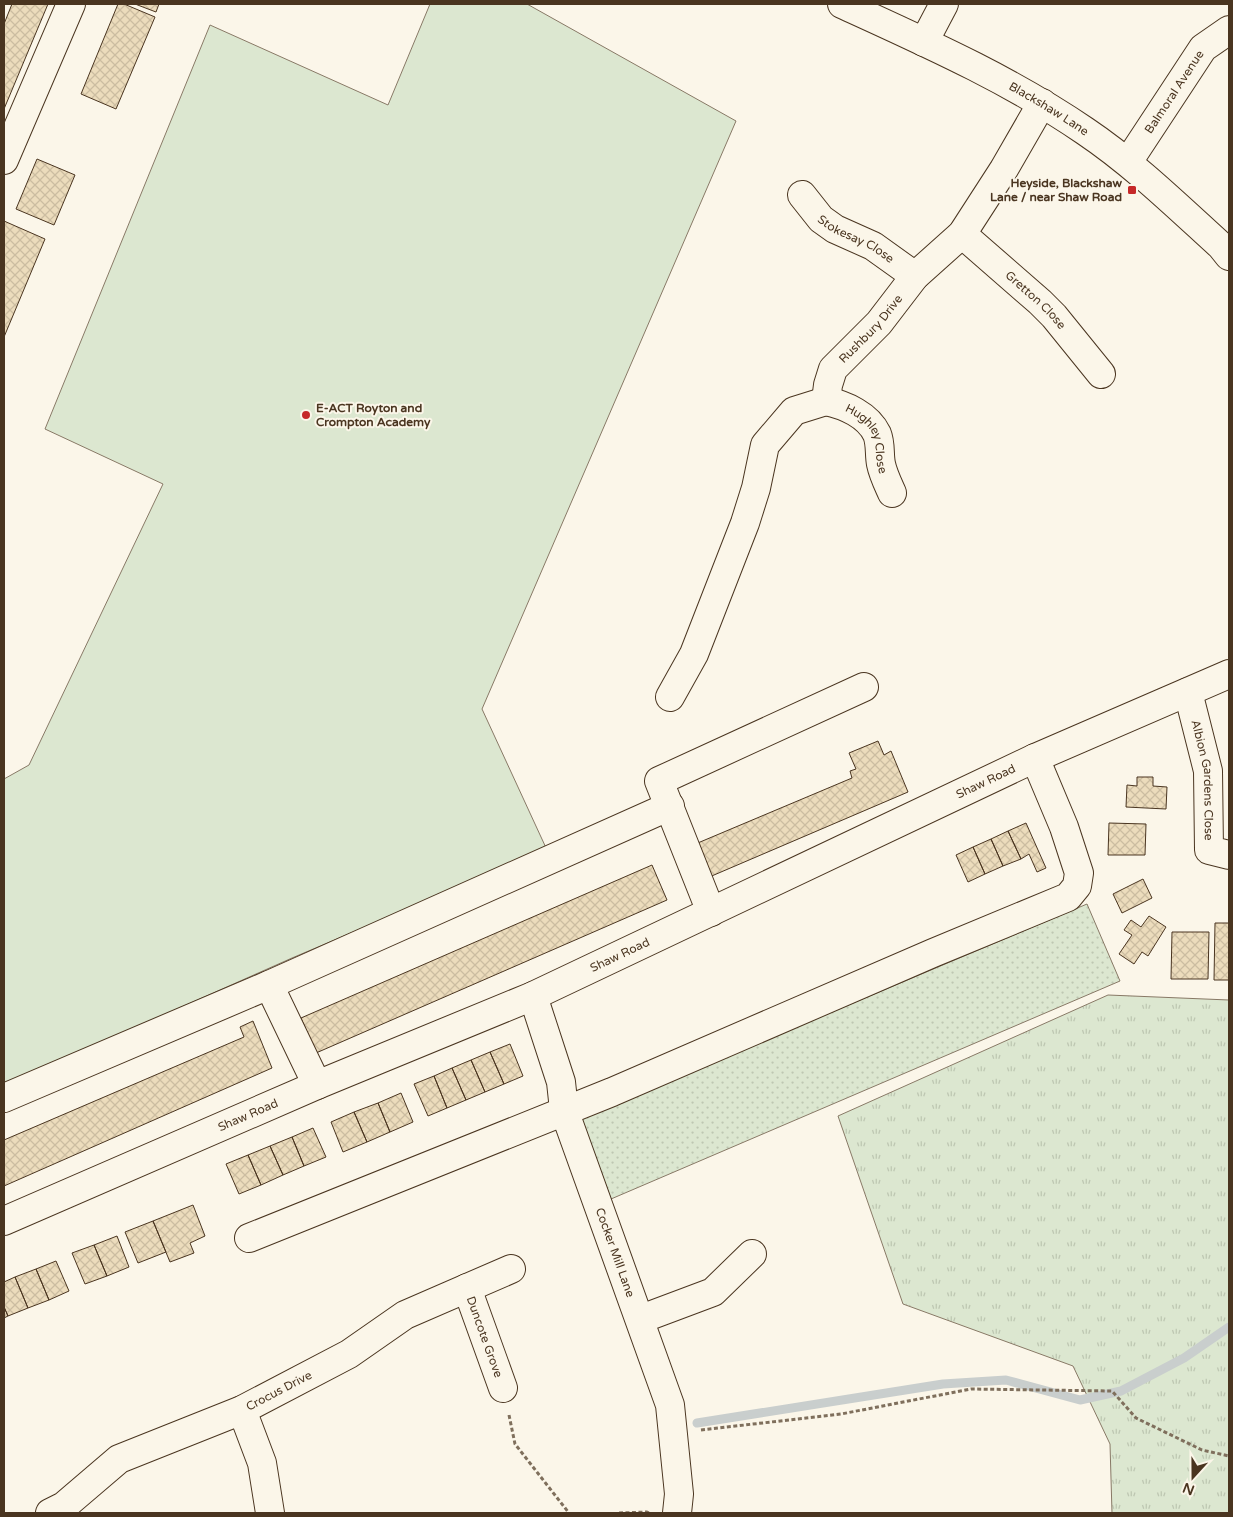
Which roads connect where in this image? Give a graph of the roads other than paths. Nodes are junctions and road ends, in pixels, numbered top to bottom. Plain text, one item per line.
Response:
1 (71, 4) edge
2 (842, 4) edge
3 (944, 4) edge
4 (1229, 30) edge
5 (924, 42) junction
6 (1042, 103) junction
7 (4, 160) edge
8 (1128, 162) junction
9 (802, 195) dead end
10 (962, 234) junction
11 (1229, 256) edge
12 (915, 276) junction
13 (1101, 374) dead end
14 (826, 401) junction
15 (892, 494) dead end
16 (1229, 674) edge
17 (864, 687) dead end
18 (1188, 692) junction
19 (670, 697) dead end
20 (1035, 758) junction
21 (670, 806) junction
22 (1229, 856) edge
23 (711, 912) junction
24 (268, 985) junction
25 (533, 996) junction
26 (317, 1085) junction
27 (4, 1098) edge
28 (564, 1110) junction
29 (4, 1221) edge
30 (249, 1238) dead end
31 (752, 1254) dead end
32 (511, 1269) dead end
33 (466, 1288) junction
34 (641, 1319) junction
35 (503, 1388) road end
36 (242, 1410) junction
37 (50, 1513) edge
38 (270, 1513) edge
39 (677, 1513) edge

1 - 7 street
2 - 5 street, Blackshaw Lane
3 - 5 street
4 - 8 street, Balmoral Avenue
5 - 6 street, Blackshaw Lane
6 - 8 street, Blackshaw Lane
6 - 10 street, Rushbury Drive
8 - 11 street, Blackshaw Lane
9 - 12 street, Stokesay Close
10 - 12 street, Rushbury Drive
10 - 13 street, Gretton Close
12 - 14 street, Rushbury Drive
14 - 15 street, Hughley Close
14 - 19 street
16 - 18 street, Shaw Road
17 - 21 street
18 - 20 street, Shaw Road
18 - 22 street, Albion Gardens Close
20 - 23 street, Shaw Road
20 - 28 street
21 - 23 street
21 - 24 street
23 - 25 street, Shaw Road
24 - 26 street
24 - 27 street
25 - 26 street, Shaw Road
25 - 28 street, Cocker Mill Lane
26 - 29 street, Shaw Road
28 - 30 street
28 - 34 street, Cocker Mill Lane
31 - 34 street
32 - 33 street, Crocus Drive
33 - 35 street, Duncote Grove
33 - 36 street, Crocus Drive
34 - 39 street, Cocker Mill Lane
36 - 37 street, Crocus Drive
36 - 38 street

